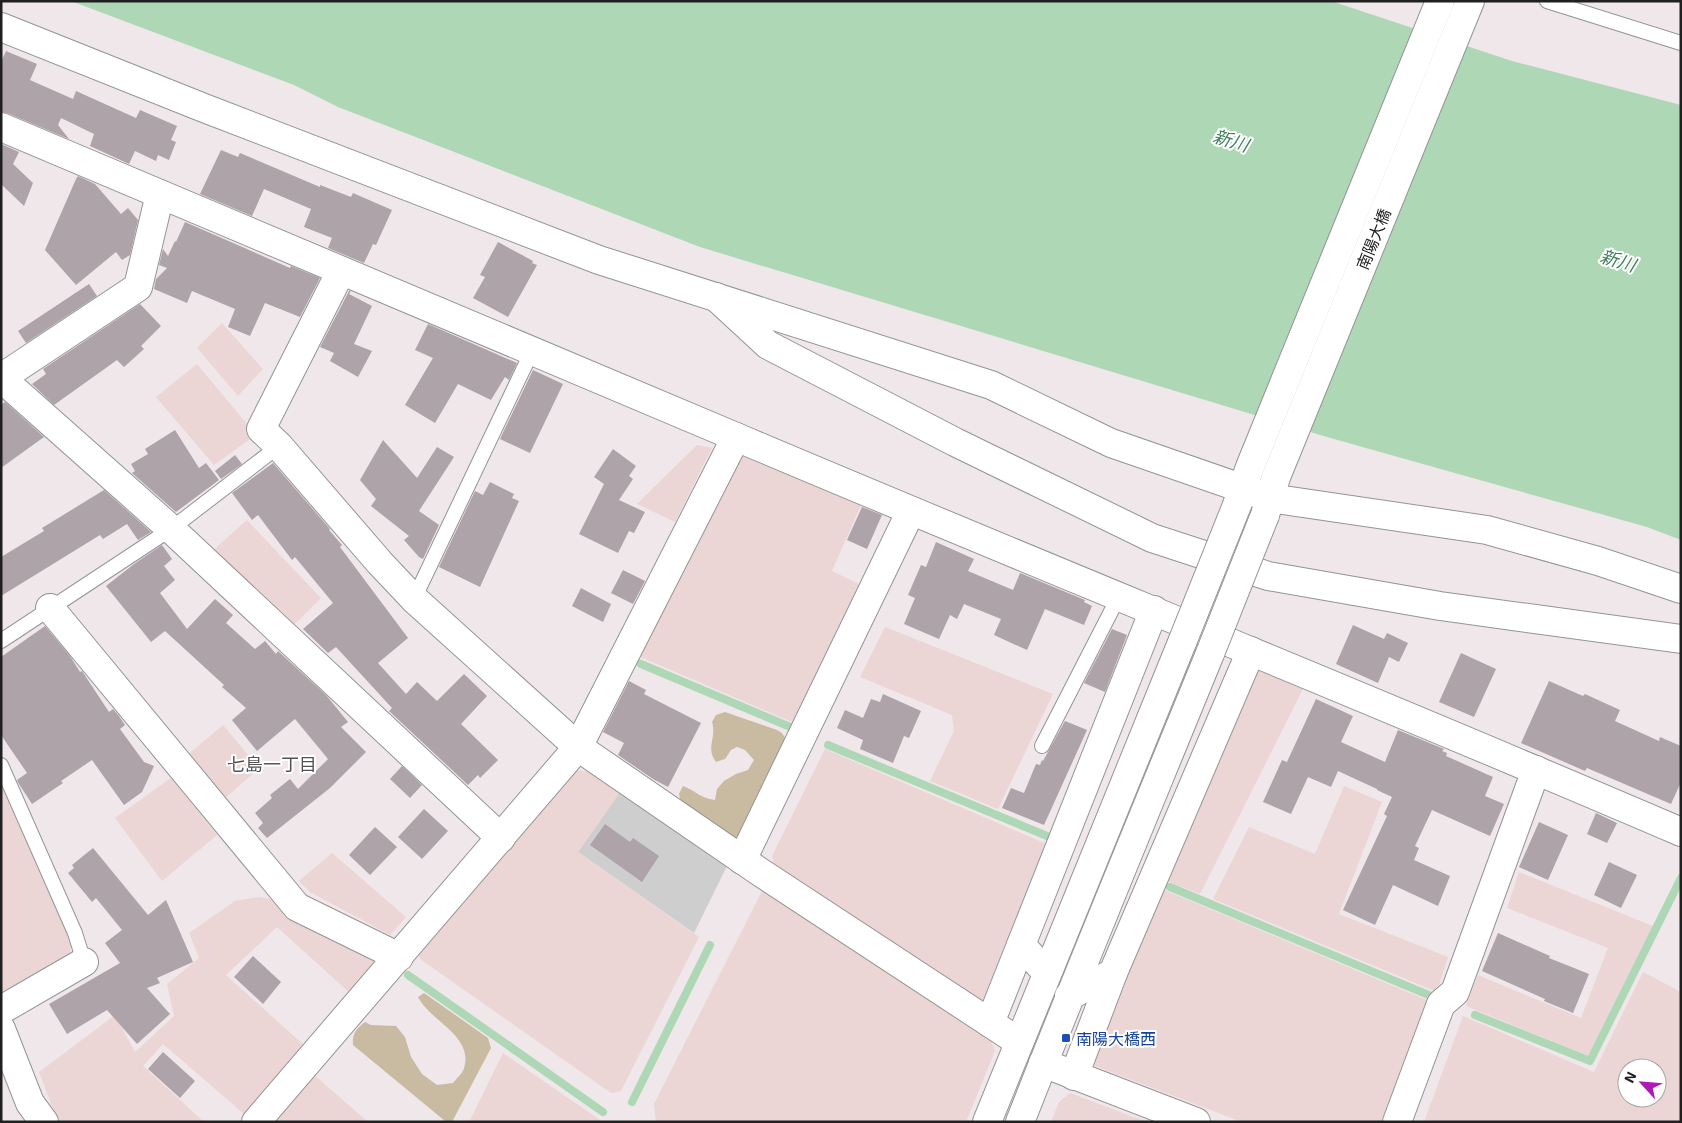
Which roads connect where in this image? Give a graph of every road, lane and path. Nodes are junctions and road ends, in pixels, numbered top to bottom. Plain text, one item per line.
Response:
1 (1440, 1) edge
2 (1470, 1) edge
3 (1547, 1) edge
4 (1, 27) edge
5 (1681, 44) edge
6 (1, 127) edge
7 (160, 194) junction
8 (341, 271) junction
9 (716, 297) junction
10 (532, 351) junction
11 (1, 378) edge
12 (736, 437) junction
13 (279, 446) junction
14 (1243, 487) junction
15 (1270, 497) junction
16 (911, 511) junction
17 (170, 529) junction
18 (1681, 589) edge
19 (1119, 596) junction
20 (414, 599) junction
21 (50, 608) junction
22 (1154, 610) junction
23 (1681, 639) edge
24 (1, 641) edge
25 (1251, 651) junction
26 (1042, 746) dead end
27 (578, 747) junction
28 (1, 765) edge
29 (1536, 770) junction
30 (1681, 832) edge
31 (501, 838) junction
32 (742, 860) junction
33 (1021, 946) junction
34 (399, 957) junction
35 (84, 962) joint
36 (1047, 973) junction
37 (1113, 973) junction
38 (1455, 992) junction
39 (1069, 996) junction
40 (1, 1010) edge
41 (990, 1023) junction
42 (1, 1029) edge
43 (1019, 1042) junction
44 (1043, 1064) junction
45 (1074, 1076) junction
46 (33, 1116) edge
47 (256, 1122) edge
48 (987, 1122) edge
49 (1020, 1122) edge
50 (1196, 1122) edge
51 (1397, 1122) edge
52 (1417, 1122) edge

1 - 14 street, 南陽大橋
2 - 15 street, 南陽大橋
3 - 5 lane
4 - 9 street
6 - 7 street
7 - 8 street
7 - 11 street
8 - 10 street
8 - 13 street
9 - 14 street
9 - 23 street
10 - 12 street
10 - 20 lane
11 - 17 street
12 - 16 street
12 - 27 street
13 - 17 lane
13 - 20 street
14 - 15 street
14 - 36 street, 南陽大橋, bridge
15 - 18 street
15 - 39 street, 南陽大橋, bridge
16 - 19 street
16 - 32 street
17 - 21 lane
17 - 31 street
19 - 22 street
19 - 26 lane
20 - 27 street
21 - 24 lane
21 - 34 street
22 - 25 street
22 - 33 street
25 - 29 street
25 - 37 street
27 - 31 street
27 - 32 street
28 - 35 lane
29 - 30 street
29 - 38 street
31 - 34 street
32 - 41 street
33 - 36 street
33 - 41 street
34 - 47 street
35 - 40 street
36 - 43 street, 南陽大橋
37 - 39 street
37 - 45 street
38 - 51 street
38 - 52 street
39 - 44 street, 南陽大橋
41 - 43 street
42 - 46 street
43 - 48 street, 南陽大橋
44 - 45 street
44 - 49 street, 南陽大橋
45 - 50 street

